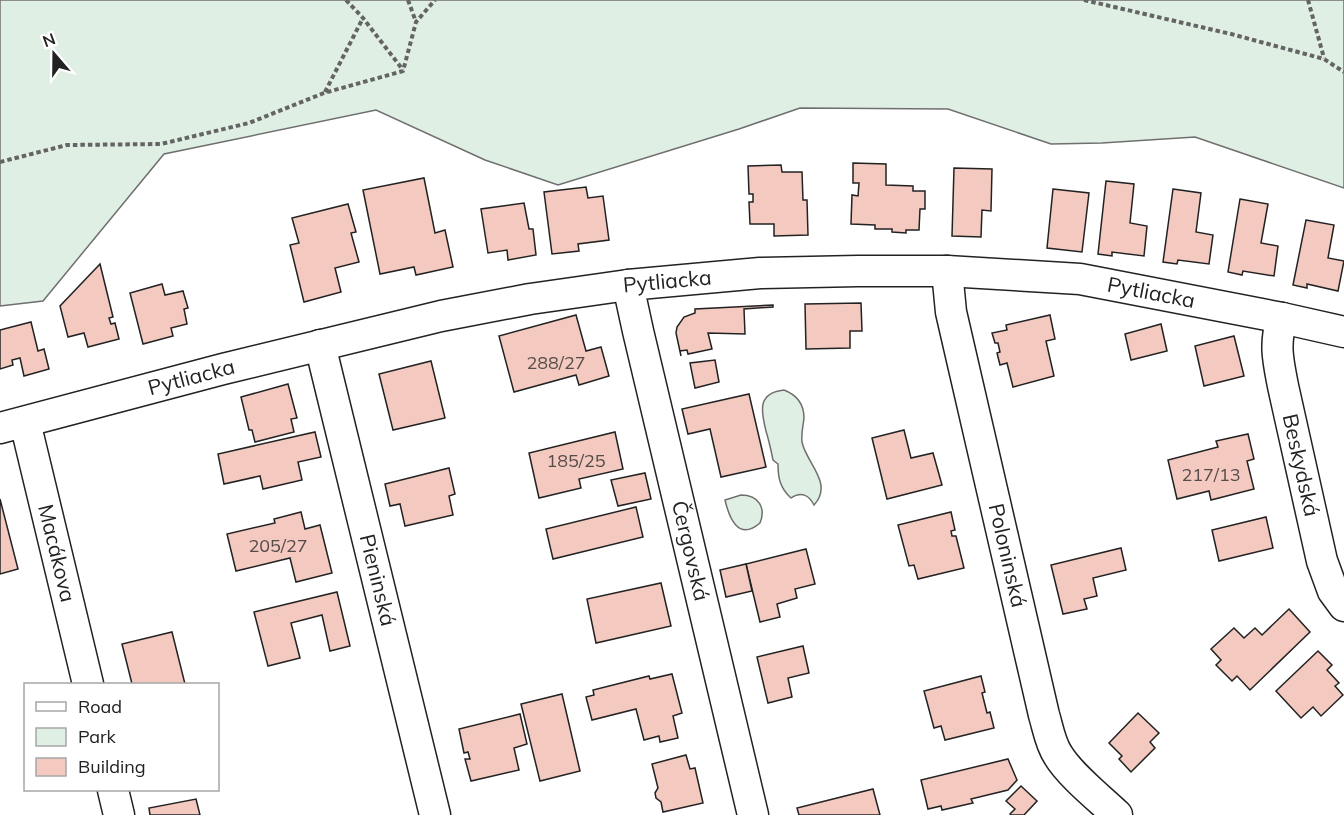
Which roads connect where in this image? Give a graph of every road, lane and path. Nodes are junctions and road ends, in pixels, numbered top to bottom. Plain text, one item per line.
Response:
1 (346, 0) edge
2 (408, 0) edge
3 (435, 0) edge
4 (1084, 0) edge
5 (1308, 0) edge
6 (363, 18) junction
7 (416, 22) junction
8 (1324, 59) junction
9 (403, 71) junction
10 (1344, 72) edge
11 (324, 93) junction
12 (0, 162) edge
13 (947, 271) junction
14 (628, 285) junction
15 (1282, 318) junction
16 (1344, 332) edge
17 (320, 345) junction
18 (12, 425) edge
19 (1344, 606) edge
20 (88, 683) edge
21 (113, 791) edge
22 (119, 815) edge
23 (435, 815) edge
24 (753, 815) edge
25 (1117, 815) edge

1 - 6 path
2 - 7 path
3 - 7 path
4 - 8 path
5 - 8 path
6 - 9 path
6 - 11 path
7 - 9 path
8 - 10 path
9 - 11 path
11 - 12 path
13 - 14 street, Pytliacka
13 - 15 street, Pytliacka
13 - 25 street, Poloninská
14 - 17 street, Pytliacka
14 - 24 street, Čergovská
15 - 16 street, Pytliacka
15 - 19 street, Beskydská
17 - 18 street, Pytliacka
17 - 23 street, Pieninská
18 - 20 street, Macákova
21 - 22 street

